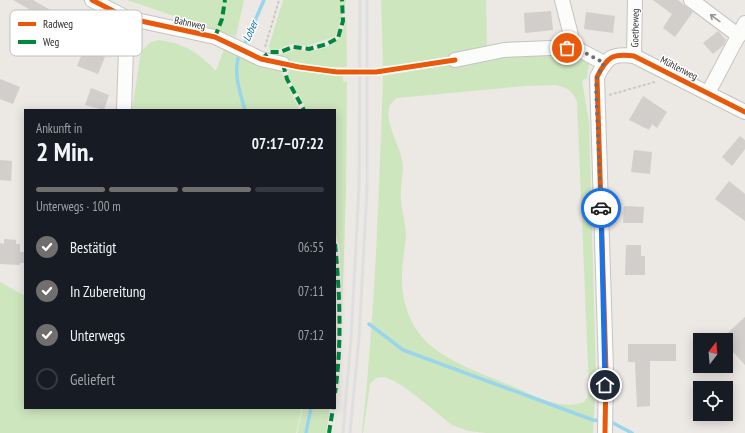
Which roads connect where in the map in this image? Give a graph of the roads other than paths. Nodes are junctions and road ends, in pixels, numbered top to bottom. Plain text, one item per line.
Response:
1 (92, 0) edge
2 (562, 0) edge
3 (635, 0) edge
4 (691, 0) edge
5 (111, 10) edge
6 (142, 21) edge
7 (745, 23) edge
8 (739, 36) junction
9 (574, 47) junction
10 (126, 56) edge
11 (634, 56) junction
12 (455, 60) dead end
13 (604, 63) junction
14 (283, 64) dead end
15 (708, 93) junction
16 (124, 109) edge
17 (745, 112) edge
18 (605, 425) edge

1 - 5 street, Bahnweg
2 - 9 street
3 - 11 street, Goetheweg
8 -> 4 street
6 - 14 street, Bahnweg
7 - 8 street
8 - 15 street
9 - 12 street
9 - 13 street
10 - 16 street
11 - 13 street, Mühlenweg
11 - 15 street, Mühlenweg
13 - 18 street
15 - 17 street, Mühlenweg

